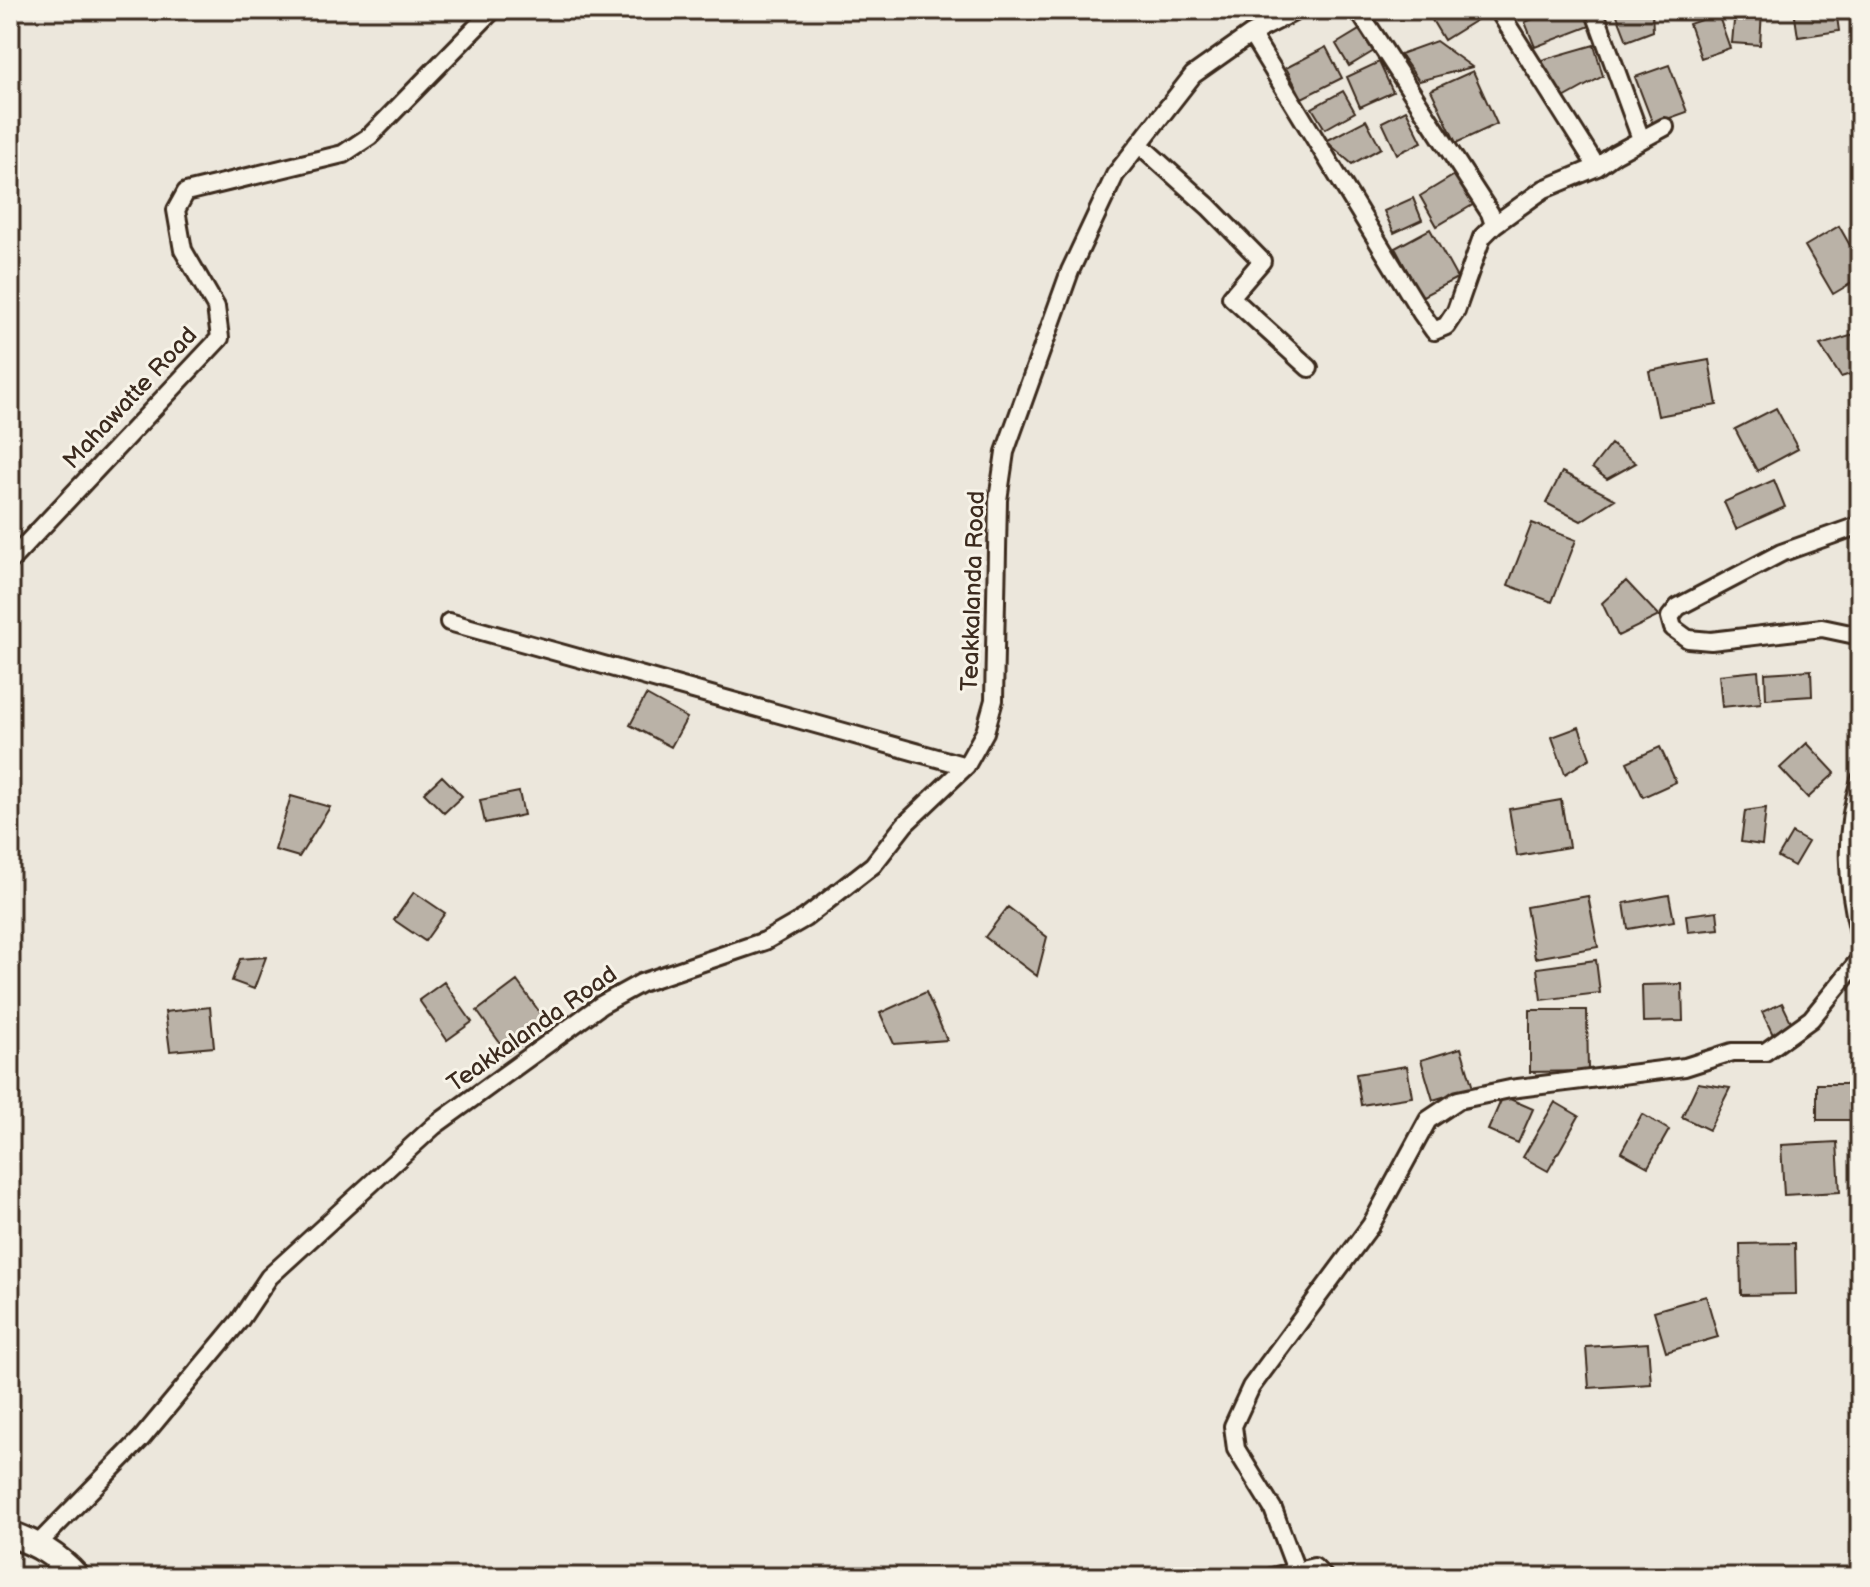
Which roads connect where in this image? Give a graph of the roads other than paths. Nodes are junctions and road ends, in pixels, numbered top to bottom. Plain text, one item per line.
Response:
1 (493, 10) edge
2 (1298, 10) edge
3 (1358, 10) edge
4 (1498, 10) edge
5 (1594, 10) edge
6 (1251, 34) junction
7 (1665, 127) dead end
8 (1641, 139) junction
9 (1140, 145) junction
10 (1597, 167) junction
11 (1494, 225) junction
12 (1309, 368) dead end
13 (1860, 525) edge
14 (10, 561) edge
15 (449, 622) dead end
16 (1860, 636) edge
17 (966, 766) junction
18 (1860, 780) edge
19 (1860, 937) edge
20 (1860, 959) edge
21 (10, 1534) edge
22 (38, 1544) junction
23 (1296, 1570) junction
24 (77, 1577) edge
25 (1272, 1577) edge
26 (1324, 1577) edge

1 - 14 street, Mahawatte Road
2 - 6 street, Teakkalanda Road
3 - 11 street
4 - 10 street
5 - 8 street
6 - 9 street, Teakkalanda Road
6 - 11 street
7 - 8 street
8 - 10 street
9 - 12 street
9 - 17 street, Teakkalanda Road
10 - 11 street
13 - 16 street
15 - 17 street
17 - 22 street, Teakkalanda Road
18 - 19 street
20 - 23 street
21 - 22 street
22 - 24 street
23 - 25 street
23 - 26 street

